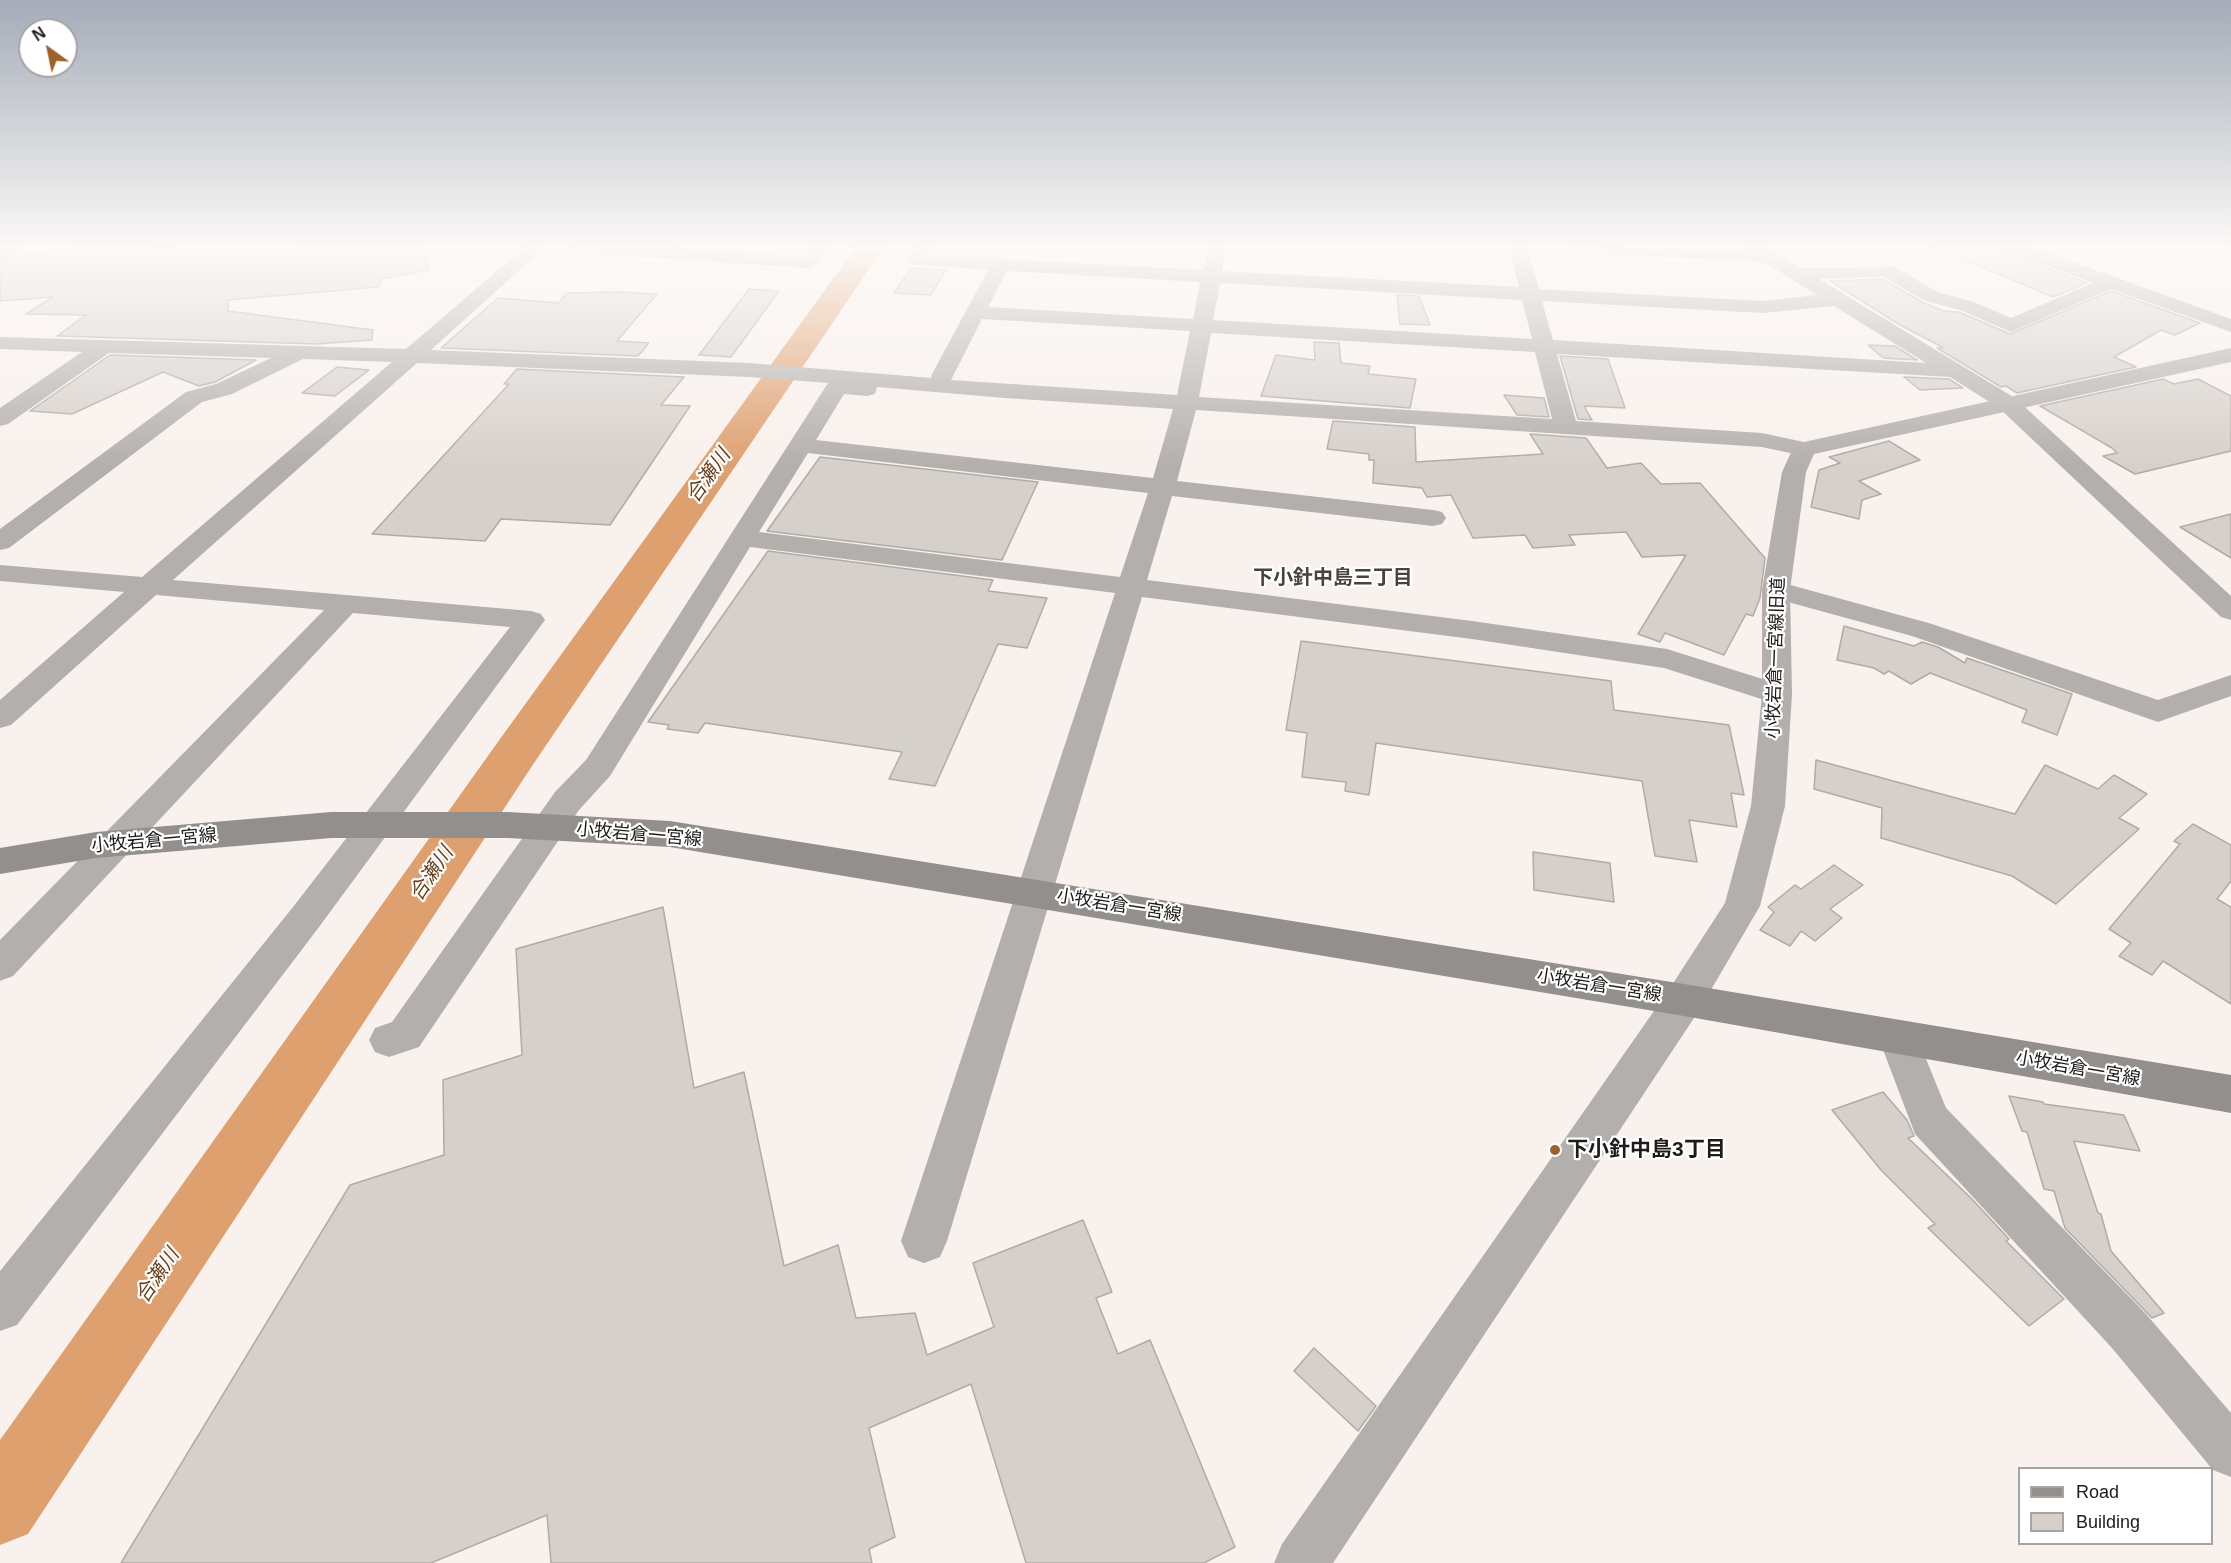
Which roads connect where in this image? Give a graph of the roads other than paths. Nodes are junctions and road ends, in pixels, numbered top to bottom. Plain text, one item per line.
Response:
1 (454, 320) edge
2 (971, 320) edge
3 (1103, 320) edge
4 (1202, 320) edge
5 (1536, 320) edge
6 (1874, 320) edge
7 (1998, 320) edge
8 (2025, 320) edge
9 (2214, 320) edge
10 (1201, 326) junction
11 (2231, 326) edge
12 (0, 343) edge
13 (105, 346) junction
14 (1542, 347) junction
15 (299, 353) junction
16 (2231, 355) edge
17 (414, 356) junction
18 (1954, 371) junction
19 (942, 376) dead end
20 (1005, 391) junction
21 (1187, 402) junction
22 (2007, 403) junction
23 (0, 419) edge
24 (1566, 428) junction
25 (800, 446) junction
26 (1804, 449) junction
27 (1163, 485) junction
28 (1433, 518) dead end
29 (743, 538) junction
30 (0, 542) edge
31 (0, 573) edge
32 (152, 586) junction
33 (1132, 588) junction
34 (1776, 590) junction
35 (346, 604) junction
36 (2231, 611) edge
37 (2231, 685) edge
38 (1777, 694) junction
39 (0, 717) edge
40 (0, 861) edge
41 (1033, 892) junction
42 (0, 965) edge
43 (1684, 1000) junction
44 (1899, 1039) junction
45 (389, 1040) dead end
46 (2231, 1094) edge
47 (924, 1241) dead end
48 (0, 1308) edge
49 (2231, 1452) edge
50 (1301, 1563) edge

1 - 17 street
2 - 19 street
3 - 10 street
4 - 10 street
5 - 14 street
6 - 18 street
7 - 8 street
9 - 11 street
10 - 14 street
10 - 21 street
12 - 13 street
13 - 15 street
13 - 23 street
14 - 18 street
14 - 24 street
15 - 17 street
15 - 30 street
16 - 22 street
17 - 20 street
17 - 32 street
18 - 22 street
20 - 21 street
20 - 25 street
21 - 24 street
21 - 27 street
22 - 26 street
22 - 36 street
24 - 26 street
25 - 27 street
25 - 29 street
26 - 34 street, 小牧岩倉一宮線旧道
27 - 28 street
27 - 33 street
29 - 33 street
29 - 45 street
31 - 32 street
32 - 35 street
32 - 39 street
33 - 38 street
33 - 41 street
34 - 37 street
34 - 38 street, 小牧岩倉一宮線旧道
35 - 42 street
35 - 48 street
38 - 43 street, 小牧岩倉一宮線旧道
40 - 41 main road, 小牧岩倉一宮線
41 - 43 main road, 小牧岩倉一宮線
41 - 47 street
43 - 44 main road, 小牧岩倉一宮線
43 - 50 street, 小牧岩倉一宮線旧道
44 - 46 main road, 小牧岩倉一宮線
44 - 49 street

